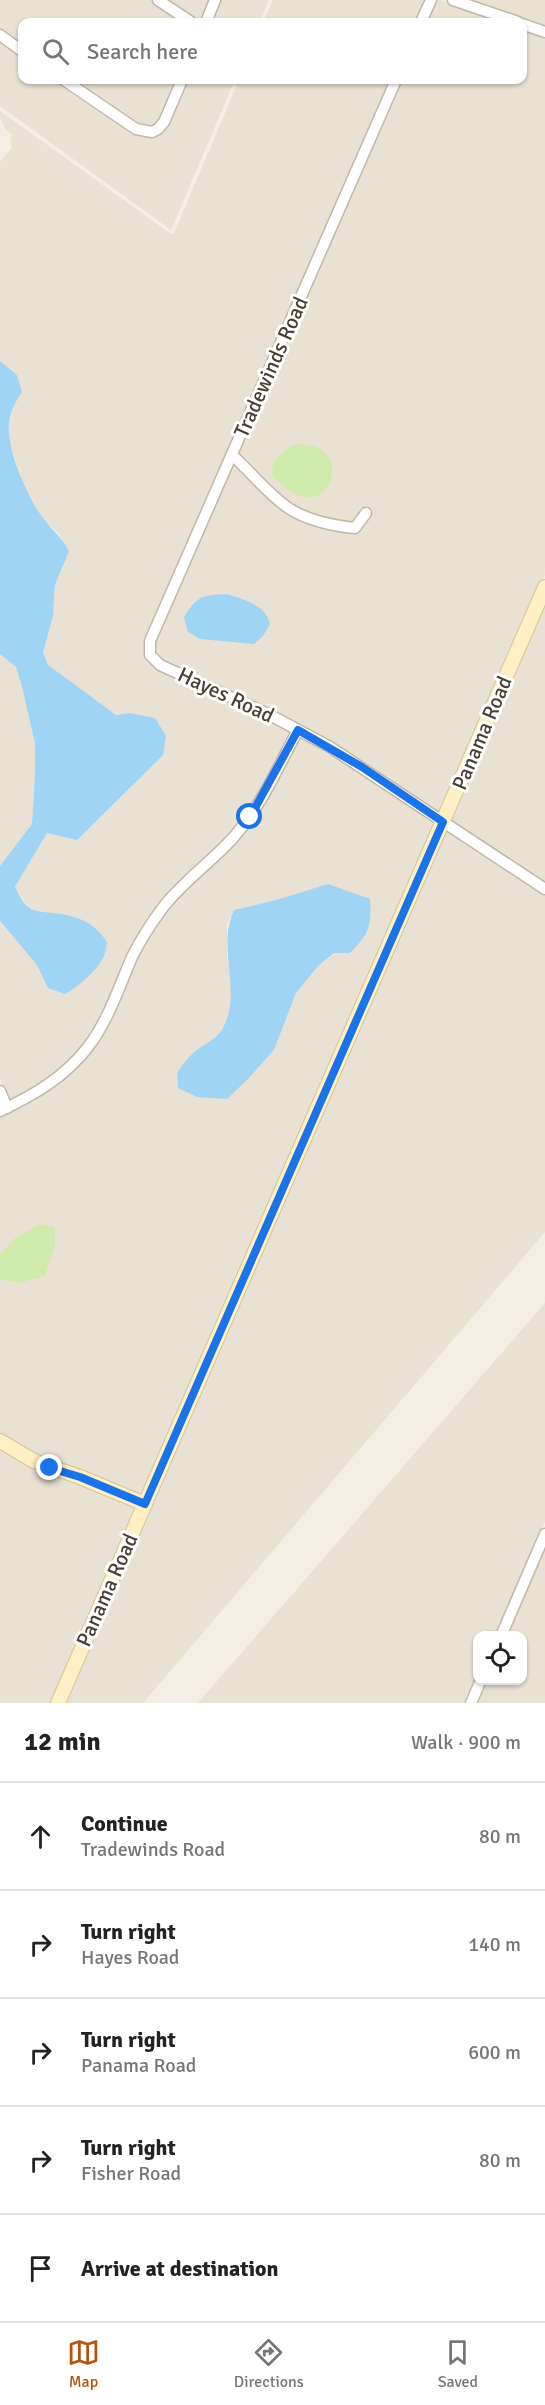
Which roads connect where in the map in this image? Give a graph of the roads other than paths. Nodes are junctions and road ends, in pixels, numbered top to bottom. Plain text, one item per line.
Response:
1 (158, 0) edge
2 (215, 0) edge
3 (431, 0) edge
4 (453, 0) edge
5 (185, 18) edge
6 (208, 18) edge
7 (423, 18) edge
8 (506, 18) edge
9 (527, 26) edge
10 (545, 32) edge
11 (0, 35) edge
12 (18, 48) edge
13 (70, 84) edge
14 (180, 84) edge
15 (394, 84) edge
16 (232, 455) junction
17 (366, 513) dead end
18 (545, 587) edge
19 (150, 655) joint
20 (298, 730) junction
21 (443, 822) junction
22 (545, 890) edge
23 (0, 1091) edge
24 (3, 1109) edge
25 (0, 1441) edge
26 (145, 1504) junction
27 (545, 1534) edge
28 (503, 1631) edge
29 (479, 1685) edge
30 (58, 1703) edge
31 (471, 1703) edge

1 - 5 street
2 - 6 street
3 - 7 street
4 - 8 street
9 - 10 street
11 - 12 street
13 - 14 street
15 - 16 street, Tradewinds Road
16 - 17 street
16 - 19 street, Tradewinds Road
18 - 21 street, Panama Road
19 - 20 street, Hayes Road
20 - 21 street, Hayes Road
20 - 24 street
21 - 22 street, Hayes Road
21 - 26 street, Panama Road
23 - 24 street
25 - 26 street
26 - 30 street, Panama Road
27 - 28 street
29 - 31 street

